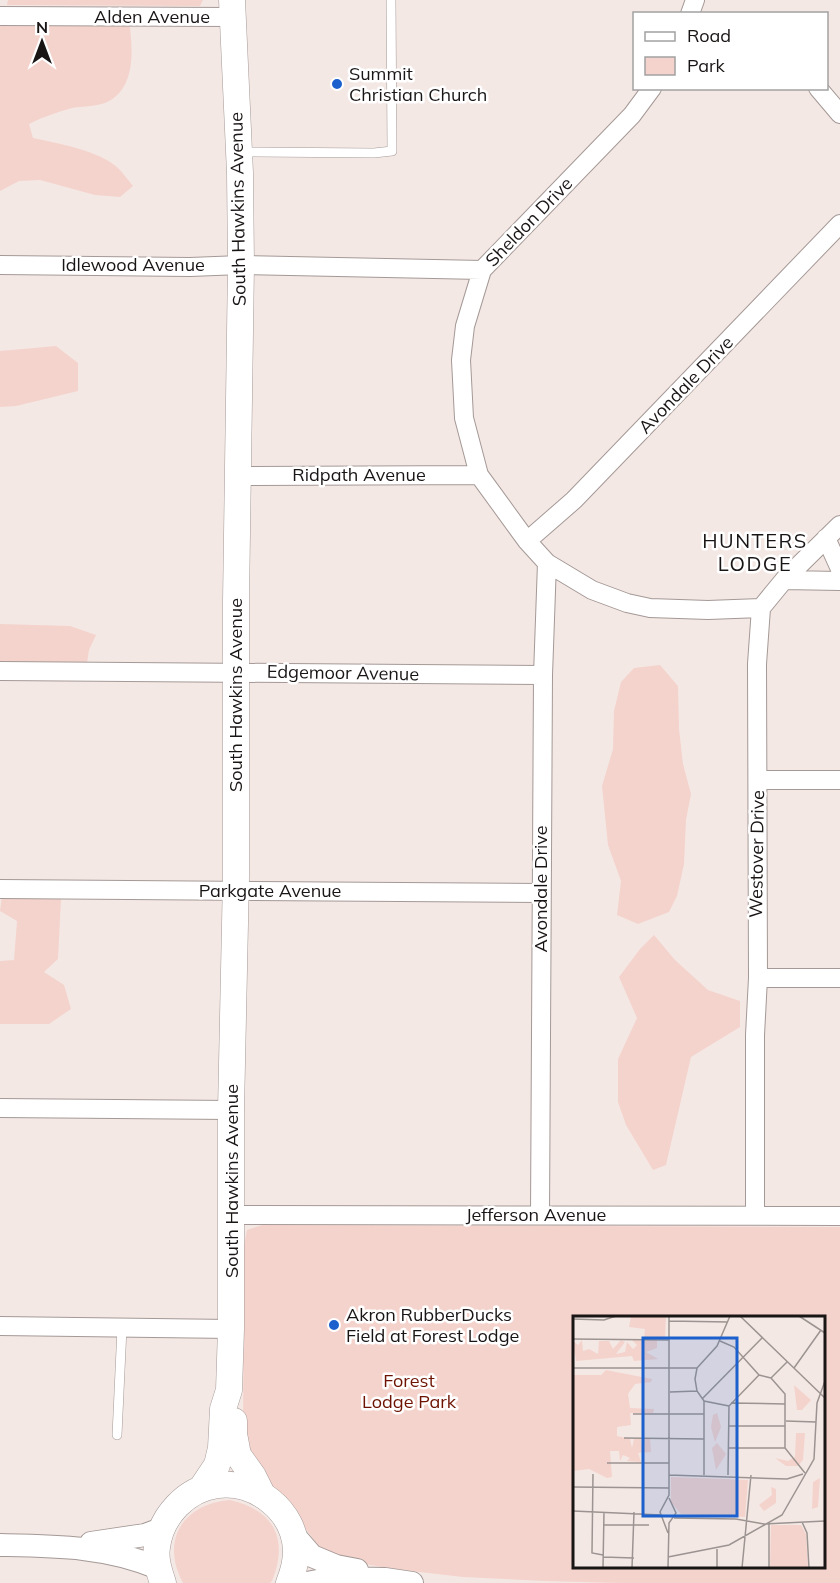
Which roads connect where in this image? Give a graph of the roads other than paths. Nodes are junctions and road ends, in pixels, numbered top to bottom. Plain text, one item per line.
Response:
1 (392, 0) edge
2 (232, 8) edge
3 (0, 16) edge
4 (651, 90) edge
5 (820, 90) edge
6 (840, 114) edge
7 (239, 152) junction
8 (840, 224) edge
9 (241, 265) junction
10 (0, 266) edge
11 (482, 270) junction
12 (479, 475) junction
13 (239, 476) junction
14 (840, 525) edge
15 (826, 538) junction
16 (527, 541) junction
17 (547, 563) junction
18 (840, 569) edge
19 (784, 580) junction
20 (840, 581) edge
21 (761, 608) junction
22 (0, 671) edge
23 (237, 671) junction
24 (543, 675) junction
25 (758, 780) junction
26 (840, 780) edge
27 (0, 888) edge
28 (236, 891) junction
29 (541, 893) junction
30 (758, 978) junction
31 (840, 978) edge
32 (0, 1108) edge
33 (231, 1110) junction
34 (755, 1214) junction
35 (233, 1215) junction
36 (540, 1215) junction
37 (840, 1216) edge
38 (0, 1326) edge
39 (122, 1328) junction
40 (231, 1329) junction
41 (229, 1390) junction
42 (117, 1435) dead end
43 (201, 1489) junction
44 (262, 1494) junction
45 (161, 1528) junction
46 (293, 1534) junction
47 (0, 1545) edge
48 (68, 1546) junction
49 (160, 1575) edge
50 (384, 1579) junction
51 (289, 1583) edge
52 (307, 1583) edge
53 (412, 1583) edge

1 - 7 lane
2 - 3 street, Alden Avenue
2 - 7 main road, South Hawkins Avenue
4 - 11 street, Sheldon Drive
5 - 6 street
7 - 9 main road, South Hawkins Avenue
8 - 16 street, Avondale Drive
9 - 10 street, Idlewood Avenue
9 - 11 street, Idlewood Avenue
9 - 13 main road, South Hawkins Avenue
11 - 12 street, Sheldon Drive
12 - 13 street, Ridpath Avenue
12 - 16 street, Sheldon Drive
13 - 23 main road, South Hawkins Avenue
14 - 15 street
15 - 18 street
15 - 19 street
16 - 17 street, Sheldon Drive
17 - 21 street, Sheldon Drive
17 - 24 street, Avondale Drive
19 - 20 street
19 - 21 street
21 - 25 street, Westover Drive
22 - 23 street, Edgemoor Avenue
23 - 24 street, Edgemoor Avenue
23 - 28 main road, South Hawkins Avenue
24 - 29 street, Avondale Drive
25 - 26 street
25 - 30 street, Westover Drive
27 - 28 street, Parkgate Avenue
28 - 29 street, Parkgate Avenue
28 - 33 main road, South Hawkins Avenue
29 - 36 street, Avondale Drive
30 - 31 street
30 - 34 street, Westover Drive
32 - 33 street
33 - 35 main road, South Hawkins Avenue
34 - 36 street, Jefferson Avenue
34 - 37 street, Jefferson Avenue
35 - 36 street, Jefferson Avenue
35 - 40 main road, South Hawkins Avenue
38 - 39 street
39 - 40 street
39 - 42 lane
40 - 41 main road, South Hawkins Avenue
41 - 43 main road, South Hawkins Avenue
41 - 44 main road, South Hawkins Avenue
43 - 44 main road
43 - 45 main road
44 - 46 main road
45 - 48 street
45 - 49 main road
46 - 50 street
46 - 51 main road
47 - 48 street
48 - 49 street
50 - 52 street
50 - 53 street

